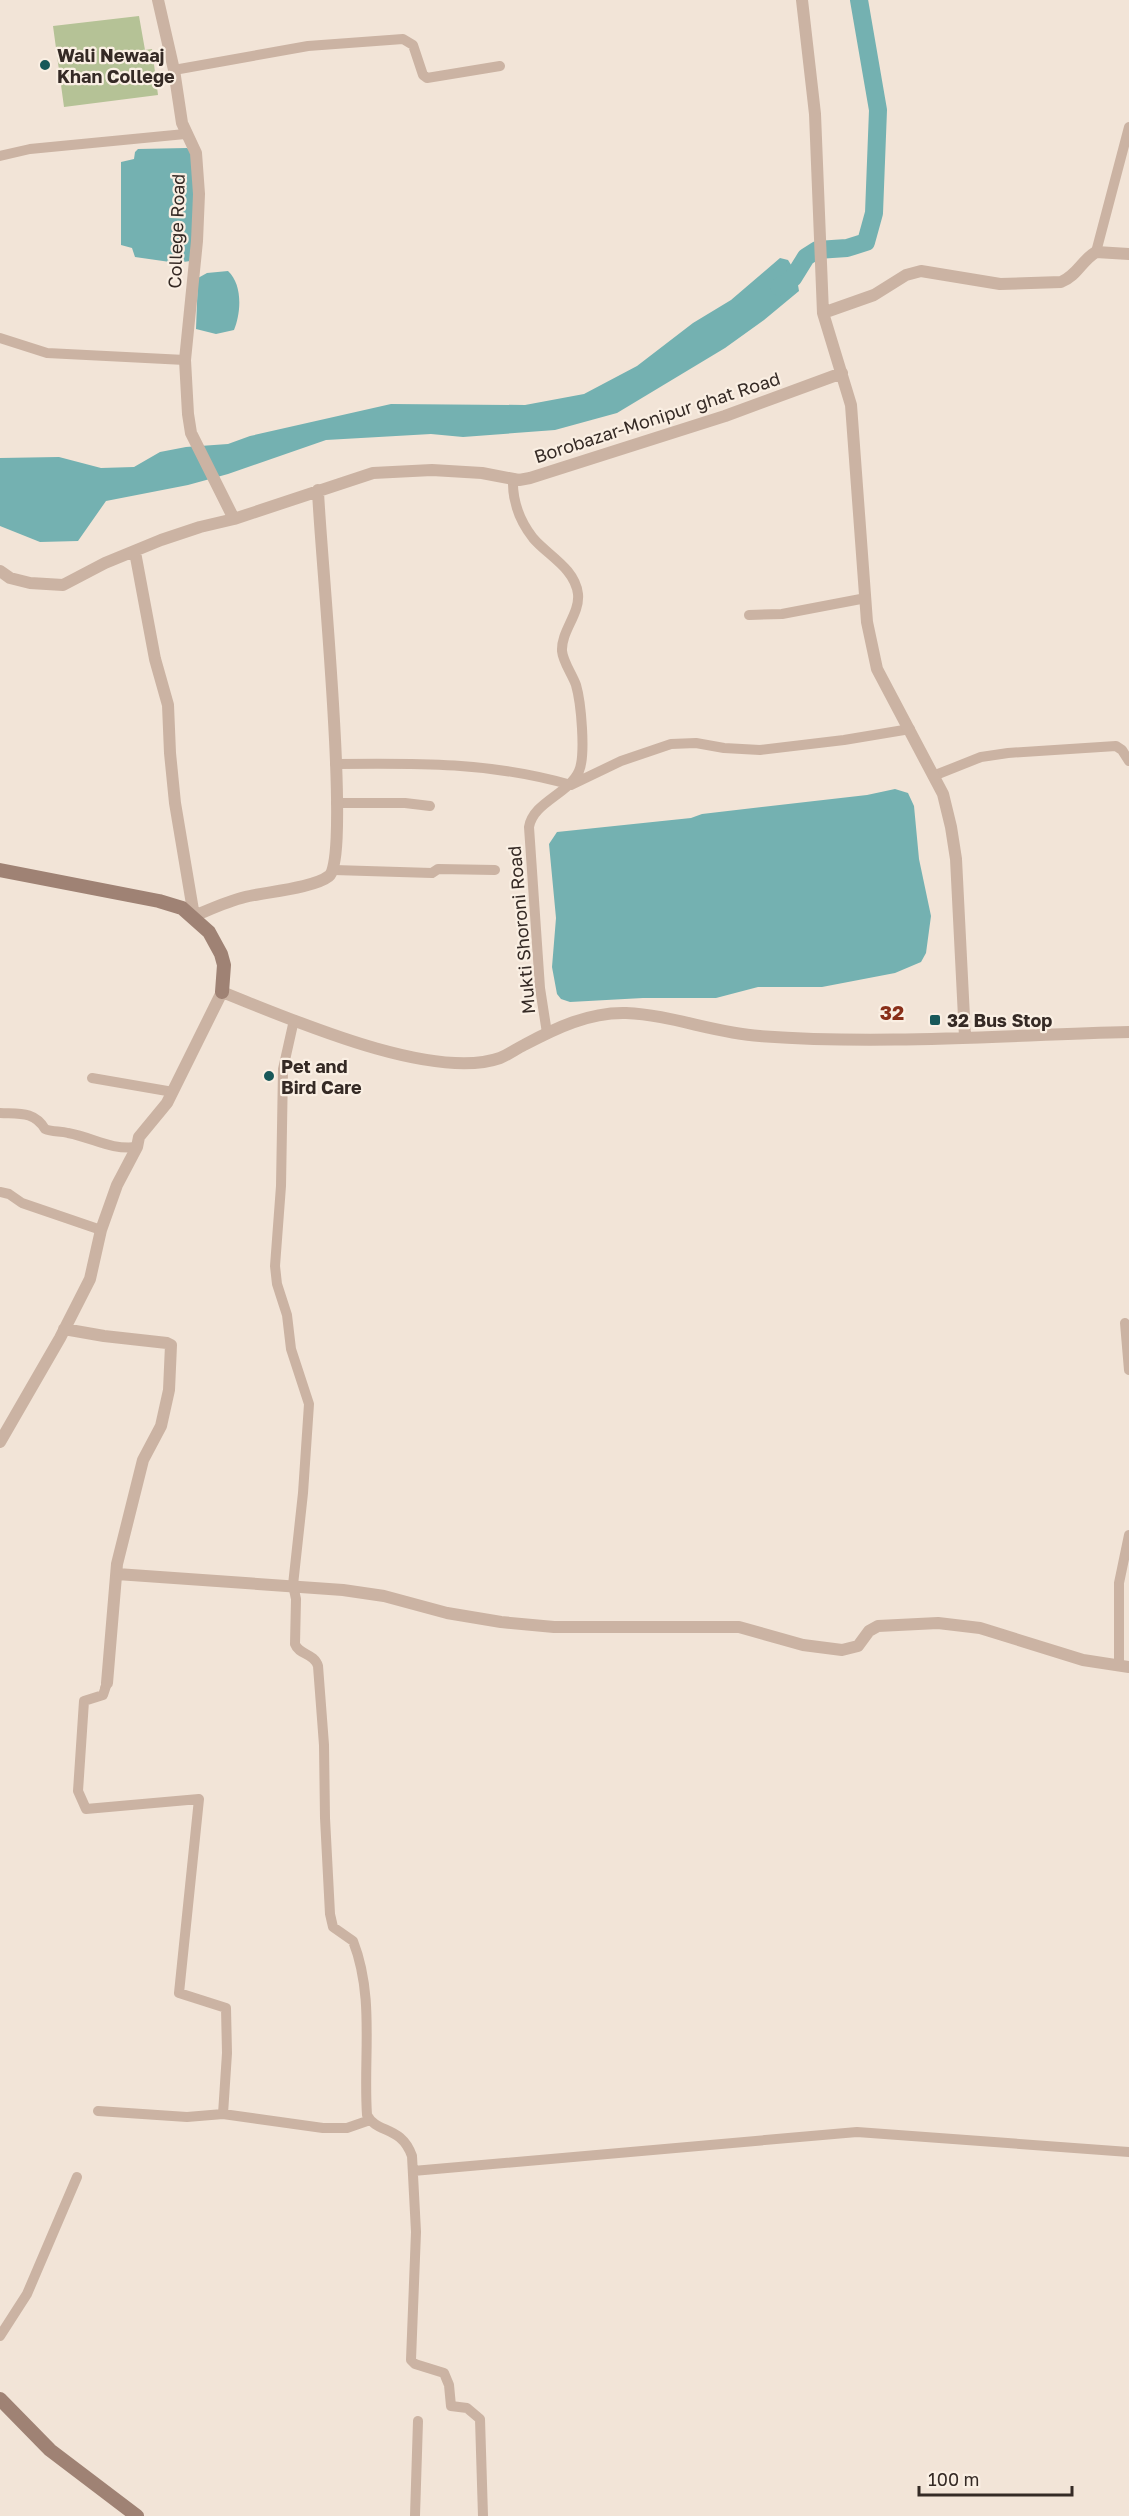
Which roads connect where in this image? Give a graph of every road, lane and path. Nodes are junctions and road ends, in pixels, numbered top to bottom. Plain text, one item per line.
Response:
1 (158, 0) edge
2 (802, 0) edge
3 (500, 66) dead end
4 (174, 70) junction
5 (1129, 127) edge
6 (185, 134) junction
7 (0, 156) edge
8 (1096, 252) junction
9 (1129, 254) edge
10 (823, 313) junction
11 (0, 338) edge
12 (185, 360) junction
13 (842, 374) junction
14 (513, 478) junction
15 (318, 490) junction
16 (234, 519) junction
17 (135, 552) junction
18 (0, 571) edge
19 (866, 598) junction
20 (749, 615) dead end
21 (910, 729) junction
22 (1129, 760) edge
23 (335, 764) junction
24 (933, 776) junction
25 (571, 785) junction
26 (336, 803) junction
27 (430, 806) dead end
28 (0, 870) edge
29 (334, 870) junction
30 (495, 870) dead end
31 (194, 916) junction
32 (222, 992) junction
33 (294, 1020) junction
34 (1129, 1032) edge
35 (547, 1033) junction
36 (965, 1037) junction
37 (92, 1078) dead end
38 (173, 1092) junction
39 (0, 1113) edge
40 (137, 1147) junction
41 (0, 1192) edge
42 (101, 1230) junction
43 (1125, 1323) dead end
44 (64, 1329) junction
45 (1129, 1370) edge
46 (0, 1442) edge
47 (1129, 1535) edge
48 (117, 1574) junction
49 (293, 1586) junction
50 (1124, 1666) edge
51 (106, 1686) joint
52 (98, 2111) dead end
53 (223, 2114) junction
54 (370, 2121) junction
55 (1129, 2152) edge
56 (413, 2171) junction
57 (77, 2177) dead end
58 (0, 2336) edge
59 (0, 2399) edge
60 (418, 2421) dead end
61 (137, 2516) edge
62 (415, 2516) edge
63 (483, 2516) edge

1 - 4 street, College Road
2 - 10 street
3 - 4 street
4 - 6 street, College Road
5 - 8 street
6 - 7 street
6 - 12 street, College Road
8 - 9 street
8 - 10 street
10 - 13 street
11 - 12 street
12 - 16 street, College Road
13 - 14 street, Borobazar-Monipur ghat Road
13 - 19 street
14 - 15 street, Borobazar-Monipur ghat Road
14 - 25 street, Mukti Shoroni Road
15 - 16 street, Borobazar-Monipur ghat Road
15 - 23 street
16 - 17 street, Borobazar-Monipur ghat Road
17 - 18 street, Borobazar-Monipur ghat Road
17 - 31 street
19 - 20 street
19 - 21 street
21 - 24 street
21 - 25 street
22 - 24 street
23 - 25 street
23 - 26 street
24 - 36 street
25 - 35 street, Mukti Shoroni Road
26 - 27 street
26 - 29 street
28 - 31 main road
29 - 30 street
29 - 31 street
31 - 32 main road
32 - 33 street
32 - 38 street
33 - 35 street
33 - 49 street
34 - 36 street
35 - 36 street
37 - 38 street
38 - 40 street
39 - 40 street
40 - 42 street
41 - 42 street
42 - 44 street
43 - 45 street
44 - 46 street
44 - 48 street
47 - 50 street
48 - 49 street
48 - 51 street
49 - 50 street
49 - 54 street
51 - 53 street
52 - 53 street
53 - 54 street
54 - 56 street
55 - 56 street
56 - 63 street
57 - 58 street
59 - 61 main road
60 - 62 street

